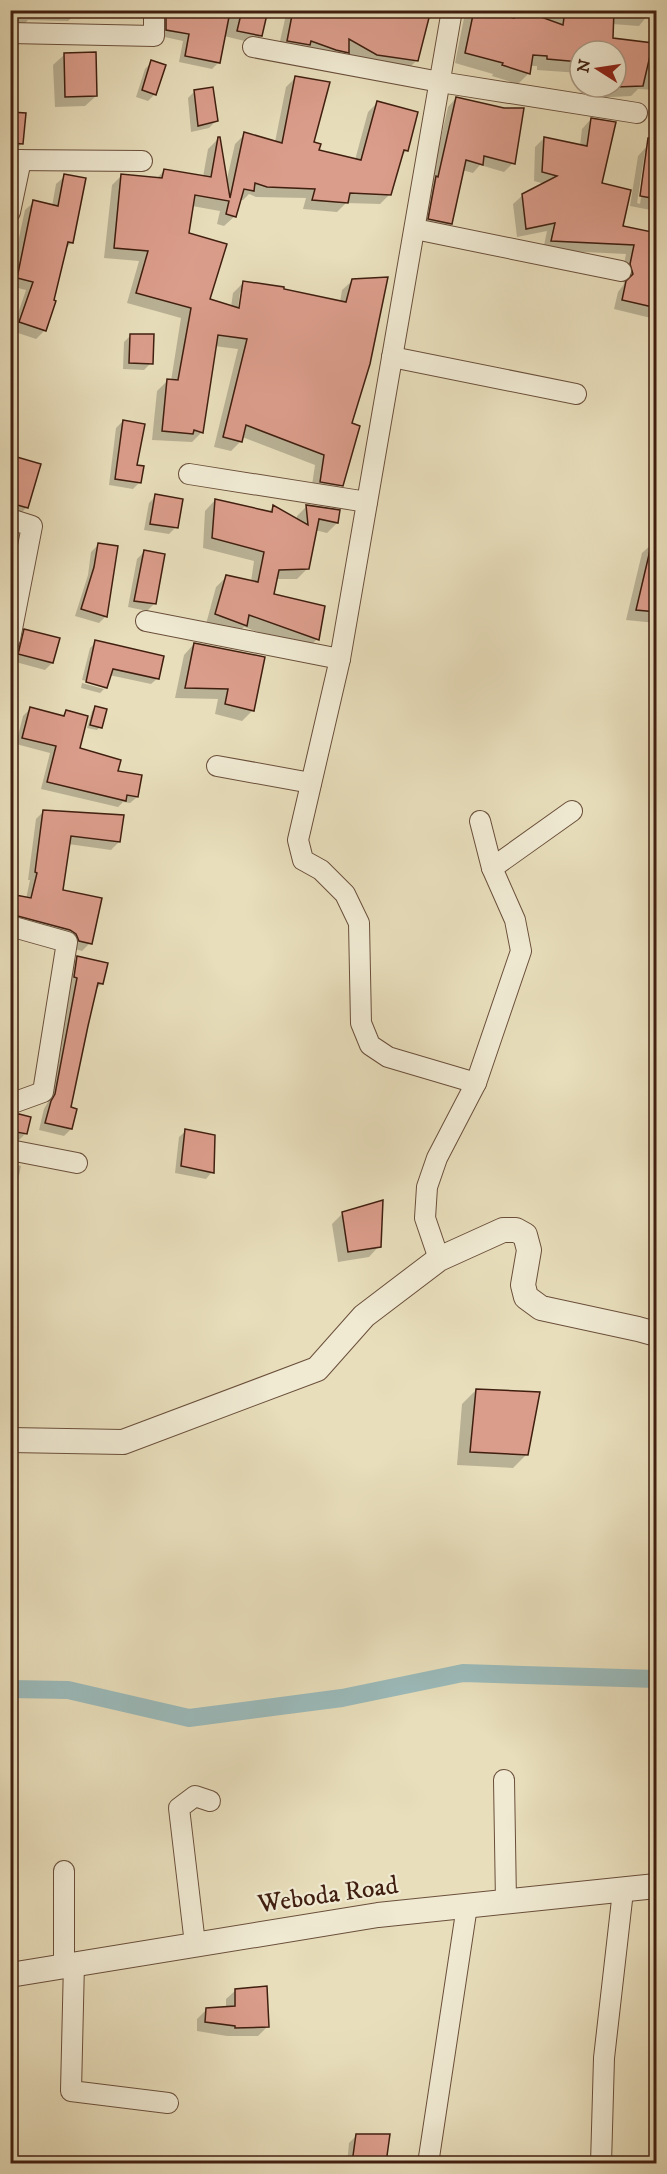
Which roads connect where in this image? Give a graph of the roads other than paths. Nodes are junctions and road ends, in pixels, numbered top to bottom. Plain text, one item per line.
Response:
1 (154, 10) edge
2 (452, 10) edge
3 (10, 33) edge
4 (253, 47) dead end
5 (440, 82) junction
6 (638, 113) dead end
7 (16, 160) edge
8 (142, 161) dead end
9 (10, 212) edge
10 (415, 229) junction
11 (621, 271) dead end
12 (393, 357) junction
13 (576, 394) dead end
14 (189, 474) dead end
15 (367, 502) junction
16 (10, 519) edge
17 (146, 621) dead end
18 (10, 639) edge
19 (340, 659) junction
20 (217, 766) dead end
21 (311, 783) junction
22 (572, 811) dead end
23 (480, 821) dead end
24 (492, 868) junction
25 (10, 926) edge
26 (476, 1083) junction
27 (10, 1104) edge
28 (10, 1150) edge
29 (77, 1163) dead end
30 (439, 1259) junction
31 (657, 1334) edge
32 (10, 1440) edge
33 (504, 1780) dead end
34 (210, 1801) dead end
35 (64, 1871) dead end
36 (657, 1886) edge
37 (622, 1891) junction
38 (506, 1902) junction
39 (467, 1906) junction
40 (195, 1944) junction
41 (69, 1964) junction
42 (10, 1975) edge
43 (168, 2103) dead end
44 (428, 2163) edge
45 (601, 2163) edge

1 - 3 street
2 - 5 street
4 - 5 street
5 - 6 street
5 - 10 street
7 - 8 street
7 - 9 street
10 - 11 street
10 - 12 street
12 - 13 street
12 - 15 street
14 - 15 street
15 - 19 street
16 - 18 street
17 - 19 street
19 - 21 street
20 - 21 street
21 - 26 street
22 - 24 street
23 - 24 street
24 - 26 street
25 - 27 street
26 - 30 street
28 - 29 street
30 - 31 street
30 - 32 street
33 - 38 street
34 - 40 street
35 - 41 street
36 - 37 street, Weboda Road
37 - 38 street, Weboda Road
37 - 45 street
38 - 39 street, Weboda Road
39 - 40 street, Weboda Road
39 - 44 street
40 - 41 street, Weboda Road
41 - 42 street, Weboda Road
41 - 43 street

